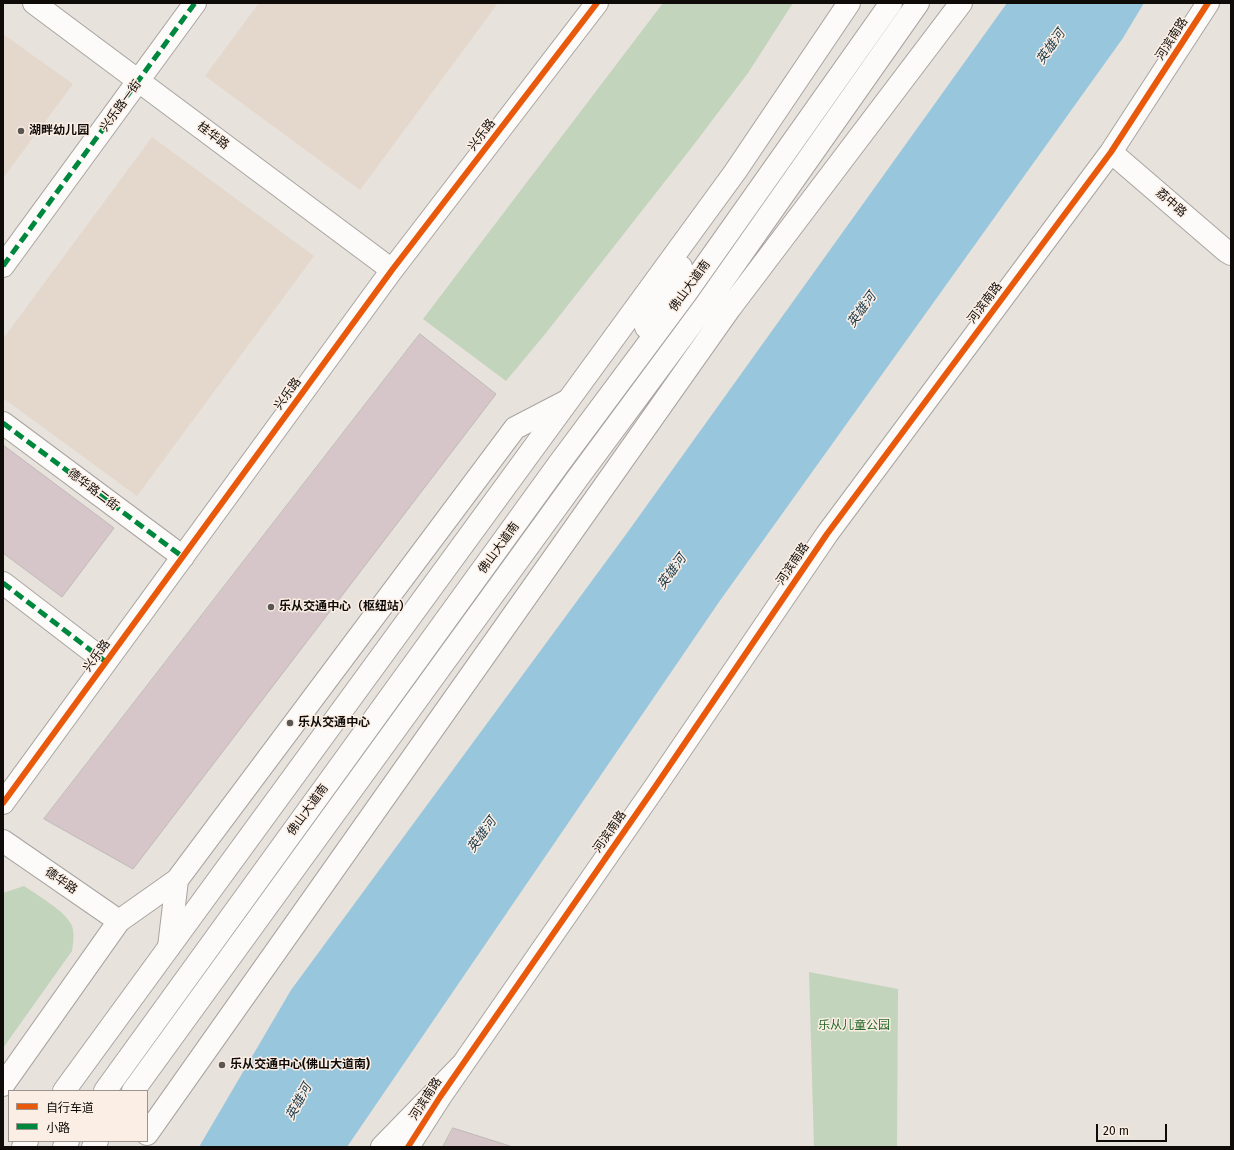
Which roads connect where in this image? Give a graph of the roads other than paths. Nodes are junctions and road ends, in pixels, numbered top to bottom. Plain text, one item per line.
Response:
1 (34, 3) edge
2 (195, 3) edge
3 (597, 3) edge
4 (849, 3) edge
5 (891, 3) edge
6 (918, 3) edge
7 (961, 3) edge
8 (1208, 3) edge
9 (139, 81) junction
10 (1111, 152) junction
11 (735, 172) junction
12 (1231, 254) edge
13 (3, 266) edge
14 (392, 270) junction
15 (730, 308) junction
16 (567, 401) junction
17 (594, 419) junction
18 (3, 423) edge
19 (617, 425) junction
20 (183, 557) junction
21 (3, 583) edge
22 (106, 662) junction
23 (3, 803) edge
24 (3, 841) edge
25 (177, 880) junction
26 (118, 921) junction
27 (169, 947) junction
28 (461, 1066) junction
29 (3, 1085) edge
30 (65, 1090) edge
31 (106, 1090) edge
32 (134, 1090) edge
33 (148, 1133) edge
34 (382, 1147) edge
35 (408, 1147) edge

1 - 9 main road, 桂华路
2 - 9 main road, 兴乐路一街
3 - 14 main road, 兴乐路
4 - 11 main road
5 - 17 main road, 佛山大道南
6 - 19 main road, 佛山大道南
7 - 15 main road
8 - 10 main road, 河滨南路
9 - 13 main road, 兴乐路一街
9 - 14 main road, 桂华路
10 - 12 main road, 荔中路
10 - 28 main road, 河滨南路
11 - 16 main road
11 - 17 main road
14 - 20 main road, 兴乐路
15 - 19 main road
15 - 33 main road
16 - 25 main road
16 - 27 main road
17 - 31 main road, 佛山大道南
18 - 20 main road, 德华路二街
19 - 32 main road, 佛山大道南
20 - 22 main road, 兴乐路
21 - 22 main road
22 - 23 main road, 兴乐路
24 - 26 main road, 德华路
25 - 26 main road
25 - 27 main road
26 - 29 main road
27 - 30 main road
28 - 34 main road
28 - 35 main road, 河滨南路

